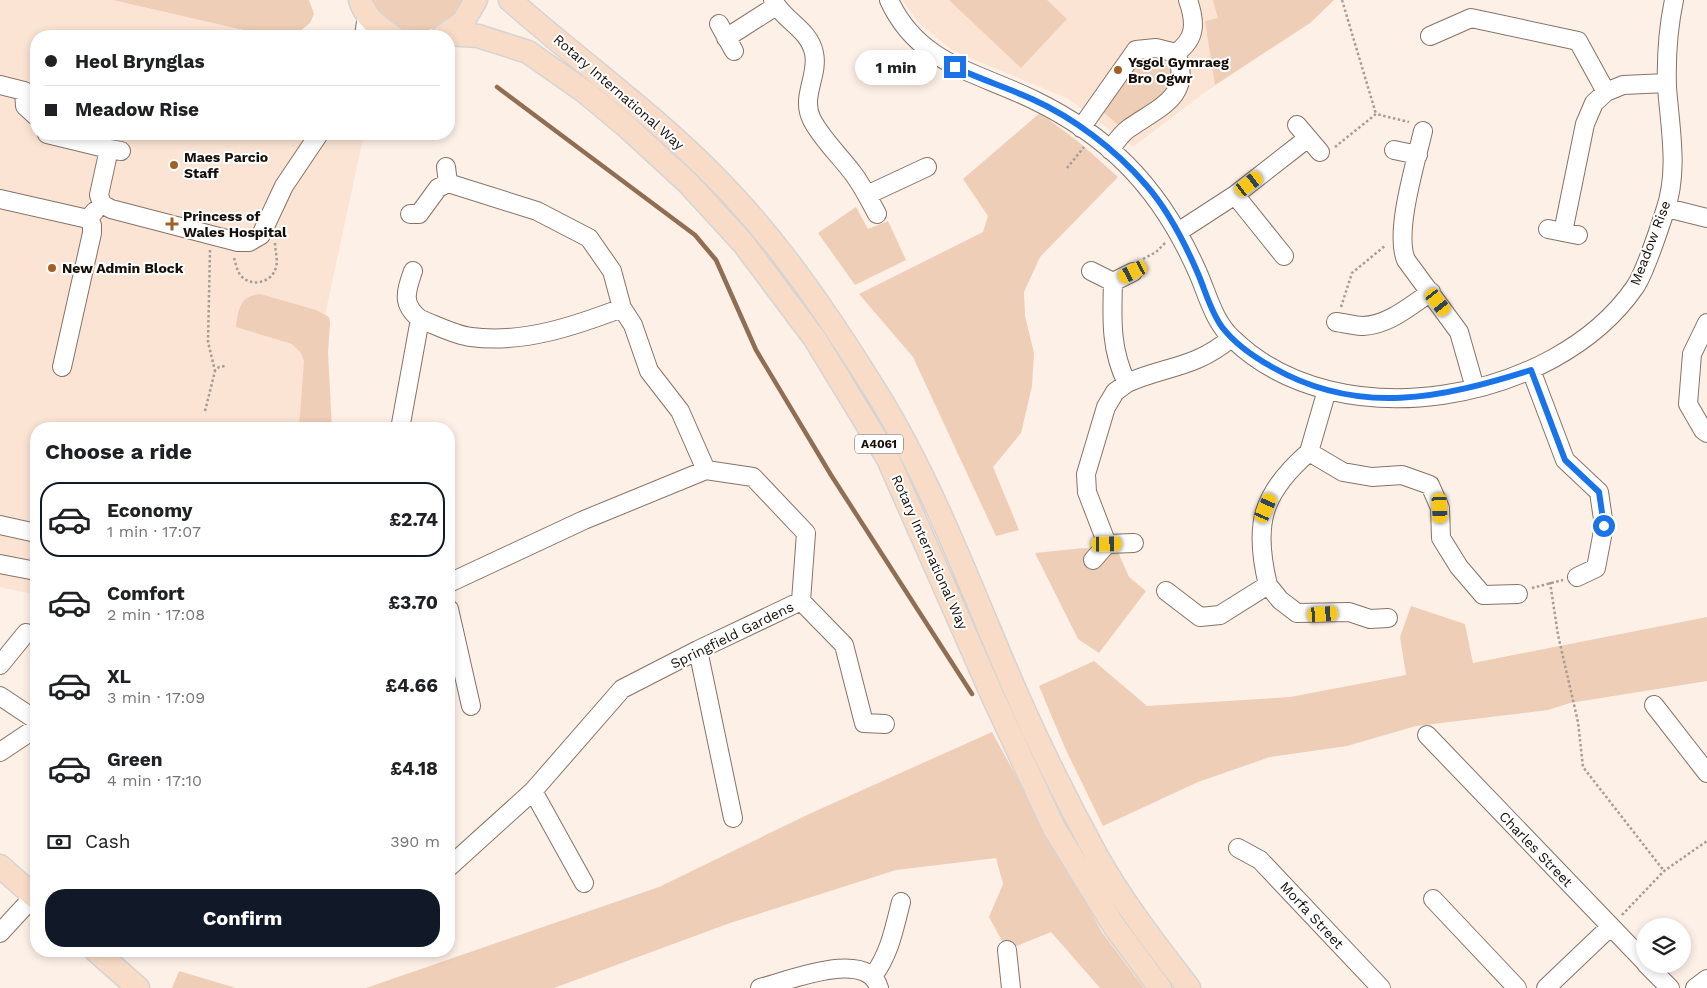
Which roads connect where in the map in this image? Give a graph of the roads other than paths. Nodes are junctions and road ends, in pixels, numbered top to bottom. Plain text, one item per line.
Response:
1 (476, 0) edge
2 (510, 0) edge
3 (889, 0) edge
4 (1188, 0) edge
5 (1674, 0) edge
6 (775, 3) edge
7 (362, 11) edge
8 (383, 30) edge
9 (452, 30) edge
10 (455, 35) edge
11 (1430, 36) dead end
12 (726, 38) dead end
13 (1176, 53) junction
14 (1667, 83) junction
15 (0, 85) edge
16 (1606, 92) junction
17 (30, 111) edge
18 (1423, 131) road end
19 (1087, 132) junction
20 (72, 140) edge
21 (315, 140) edge
22 (1110, 150) junction
23 (1394, 150) dead end
24 (1320, 152) road end
25 (1418, 155) junction
26 (927, 167) dead end
27 (867, 195) junction
28 (1235, 195) junction
29 (0, 199) edge
30 (102, 204) junction
31 (1666, 208) junction
32 (410, 214) dead end
33 (877, 214) dead end
34 (88, 218) junction
35 (1707, 218) edge
36 (1178, 232) junction
37 (1563, 232) dead end
38 (1284, 256) dead end
39 (413, 271) dead end
40 (1091, 271) dead end
41 (1133, 272) road end
42 (1113, 282) junction
43 (1430, 292) junction
44 (622, 308) junction
45 (420, 320) junction
46 (1336, 322) road end
47 (1707, 323) edge
48 (1232, 338) junction
49 (62, 368) dead end
50 (1531, 370) junction
51 (1127, 383) junction
52 (1475, 388) junction
53 (1328, 390) junction
54 (401, 422) edge
55 (1707, 433) edge
56 (1309, 452) junction
57 (706, 470) junction
58 (0, 525) edge
59 (30, 532) edge
60 (1134, 543) dead end
61 (1107, 544) junction
62 (1093, 560) dead end
63 (0, 564) edge
64 (30, 571) edge
65 (1577, 578) road end
66 (455, 580) edge
67 (1268, 585) junction
68 (1166, 591) dead end
69 (1518, 594) road end
70 (801, 602) junction
71 (1388, 618) dead end
72 (26, 633) dead end
73 (455, 635) edge
74 (698, 650) junction
75 (0, 665) edge
76 (0, 696) edge
77 (1654, 705) dead end
78 (471, 706) dead end
79 (30, 716) edge
80 (885, 724) dead end
81 (30, 732) edge
82 (1427, 735) dead end
83 (0, 752) edge
84 (1707, 773) edge
85 (533, 791) junction
86 (733, 818) dead end
87 (1238, 848) dead end
88 (455, 862) edge
89 (0, 866) edge
90 (584, 883) dead end
91 (30, 893) edge
92 (1432, 899) dead end
93 (30, 902) edge
94 (901, 902) dead end
95 (1610, 927) junction
96 (0, 932) edge
97 (1007, 950) dead end
98 (1636, 953) edge
99 (103, 957) edge
100 (1656, 973) edge
101 (1707, 979) edge
102 (876, 982) edge
103 (138, 988) edge
104 (760, 988) edge
105 (1011, 988) edge
106 (1160, 988) edge
107 (1189, 988) edge
108 (1381, 988) edge
109 (1517, 988) edge
110 (1546, 988) edge
111 (1670, 988) edge
112 (1695, 988) edge

1 - 9 main road, A4061
2 - 107 main road, Rotary International Way / A4061
3 - 19 street, Meadow Rise
4 - 13 street
5 - 14 street, Meadow Rise
6 - 12 street
6 - 27 street
7 - 8 main road
10 - 106 main road, Rotary International Way / A4061
11 - 16 street
13 - 19 street
13 - 22 street
14 - 16 street
14 - 31 street, Meadow Rise
15 - 17 street
16 - 37 street
18 - 25 street
19 - 22 street, Meadow Rise
20 - 30 street
21 - 30 street
22 - 36 street, Meadow Rise
23 - 25 street
24 - 28 street
25 - 43 street
26 - 27 street
27 - 33 street
28 - 36 street
28 - 38 street
29 - 34 street
30 - 34 street
31 - 35 street
31 - 50 street, Meadow Rise
32 - 44 street
34 - 49 street
36 - 48 street, Meadow Rise
39 - 45 street
40 - 42 street
41 - 42 street
42 - 51 street
43 - 46 street
43 - 52 street
44 - 45 street
44 - 57 street
45 - 54 street
47 - 55 street
48 - 51 street
48 - 53 street, Meadow Rise
50 - 52 street, Meadow Rise
50 - 65 street
51 - 61 street
52 - 53 street, Meadow Rise
53 - 56 street
56 - 67 street
56 - 69 street
57 - 66 street
57 - 70 street, Springfield Gardens
58 - 59 street
60 - 61 street
61 - 62 street
63 - 64 street
67 - 68 street
67 - 71 street
70 - 74 street, Springfield Gardens
70 - 80 street
72 - 75 street
73 - 78 street
74 - 85 street, Springfield Gardens
74 - 86 street
76 - 79 street
77 - 84 street
81 - 83 street
82 - 95 street, Charles Street
85 - 88 street, Springfield Gardens
85 - 90 street
87 - 108 street, Morfa Street
89 - 91 main road
92 - 109 street
93 - 96 street
94 - 102 street
95 - 98 street, Charles Street
95 - 110 street
97 - 105 street
99 - 103 main road
100 - 111 street, Charles Street
101 - 112 street
102 - 104 street

